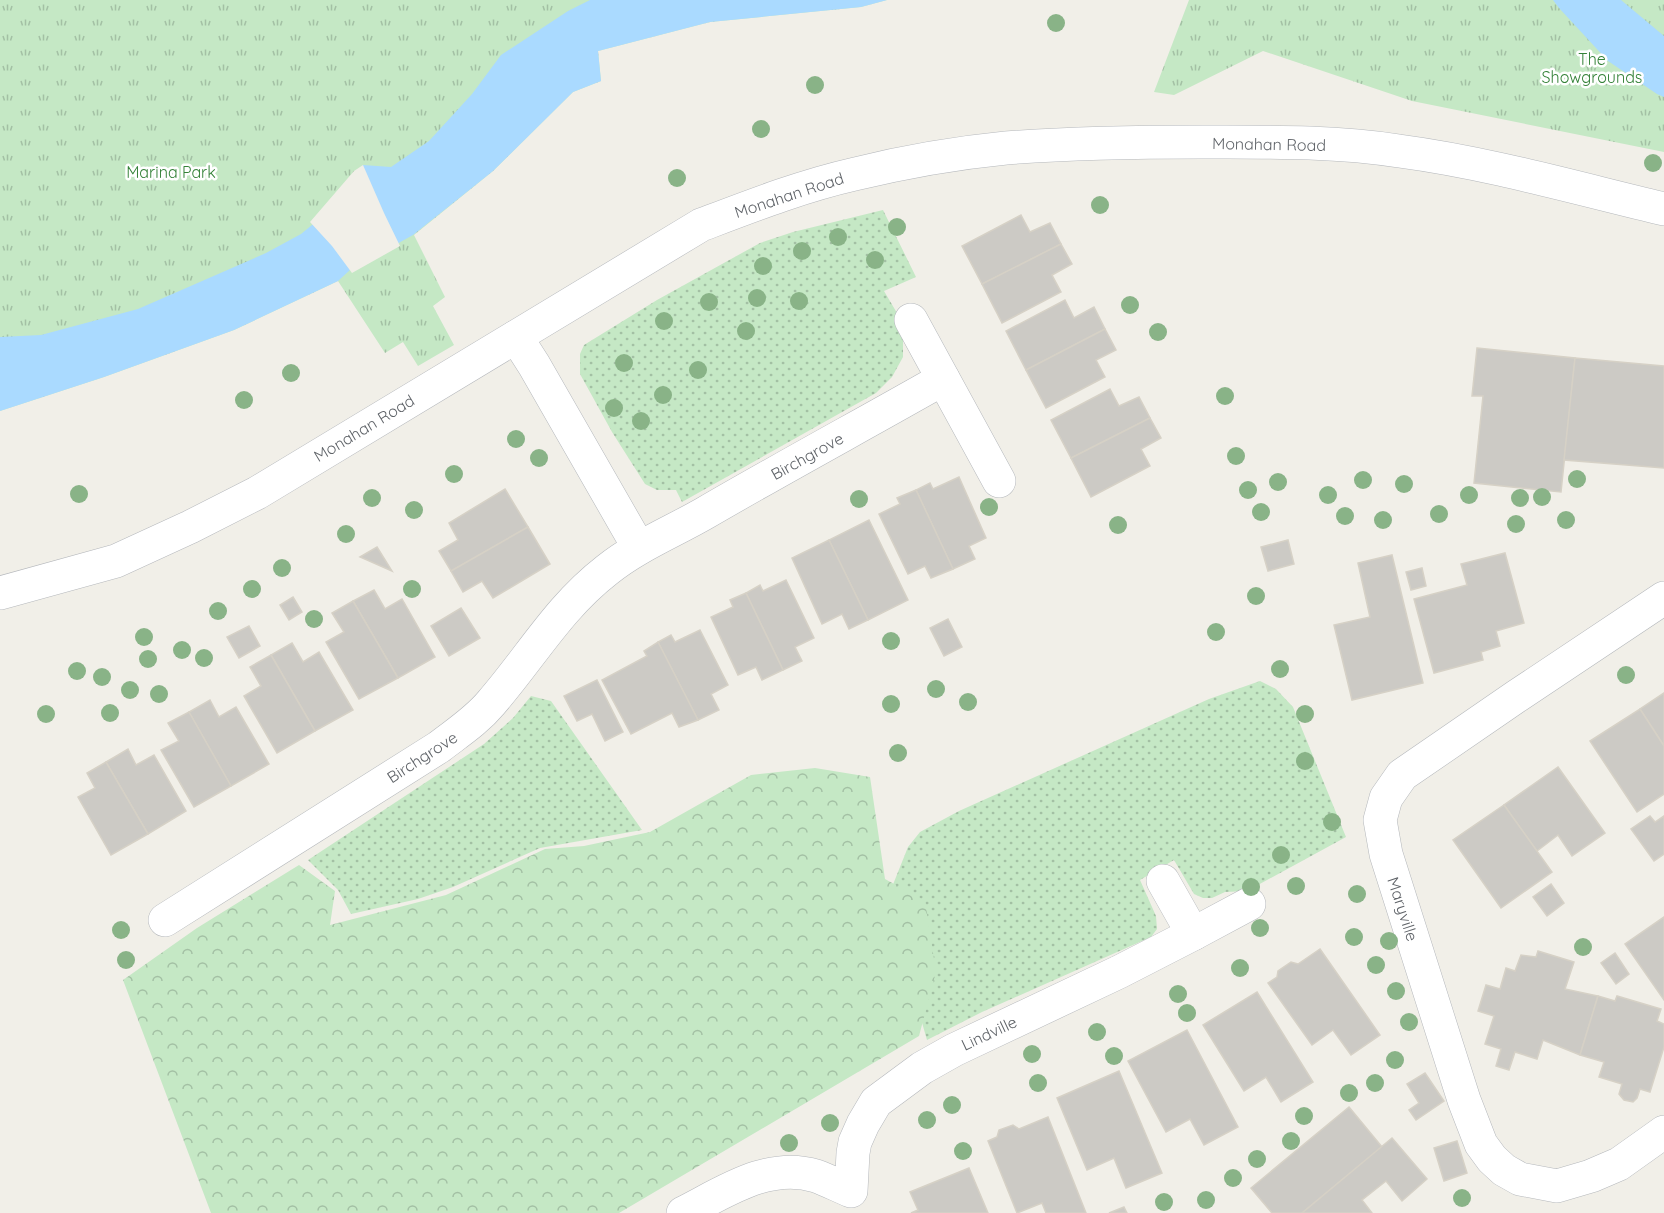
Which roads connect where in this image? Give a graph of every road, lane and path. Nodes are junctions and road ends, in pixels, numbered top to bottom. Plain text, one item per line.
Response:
1 (1664, 209) edge
2 (912, 320) dead end
3 (516, 337) junction
4 (944, 379) junction
5 (999, 481) dead end
6 (639, 548) junction
7 (0, 593) edge
8 (1664, 598) edge
9 (1163, 881) dead end
10 (1249, 904) dead end
11 (165, 920) dead end
12 (1194, 934) junction
13 (1664, 1132) edge
14 (852, 1202) edge
15 (683, 1213) edge

1 - 3 street, Monahan Road
2 - 4 street
3 - 6 street
3 - 7 street, Monahan Road
4 - 5 street
4 - 6 street, Birchgrove
6 - 11 street, Birchgrove
8 - 13 street, Maryville
9 - 12 street
10 - 12 street, Lindville
12 - 14 street, Lindville
14 - 15 street, Lindville

